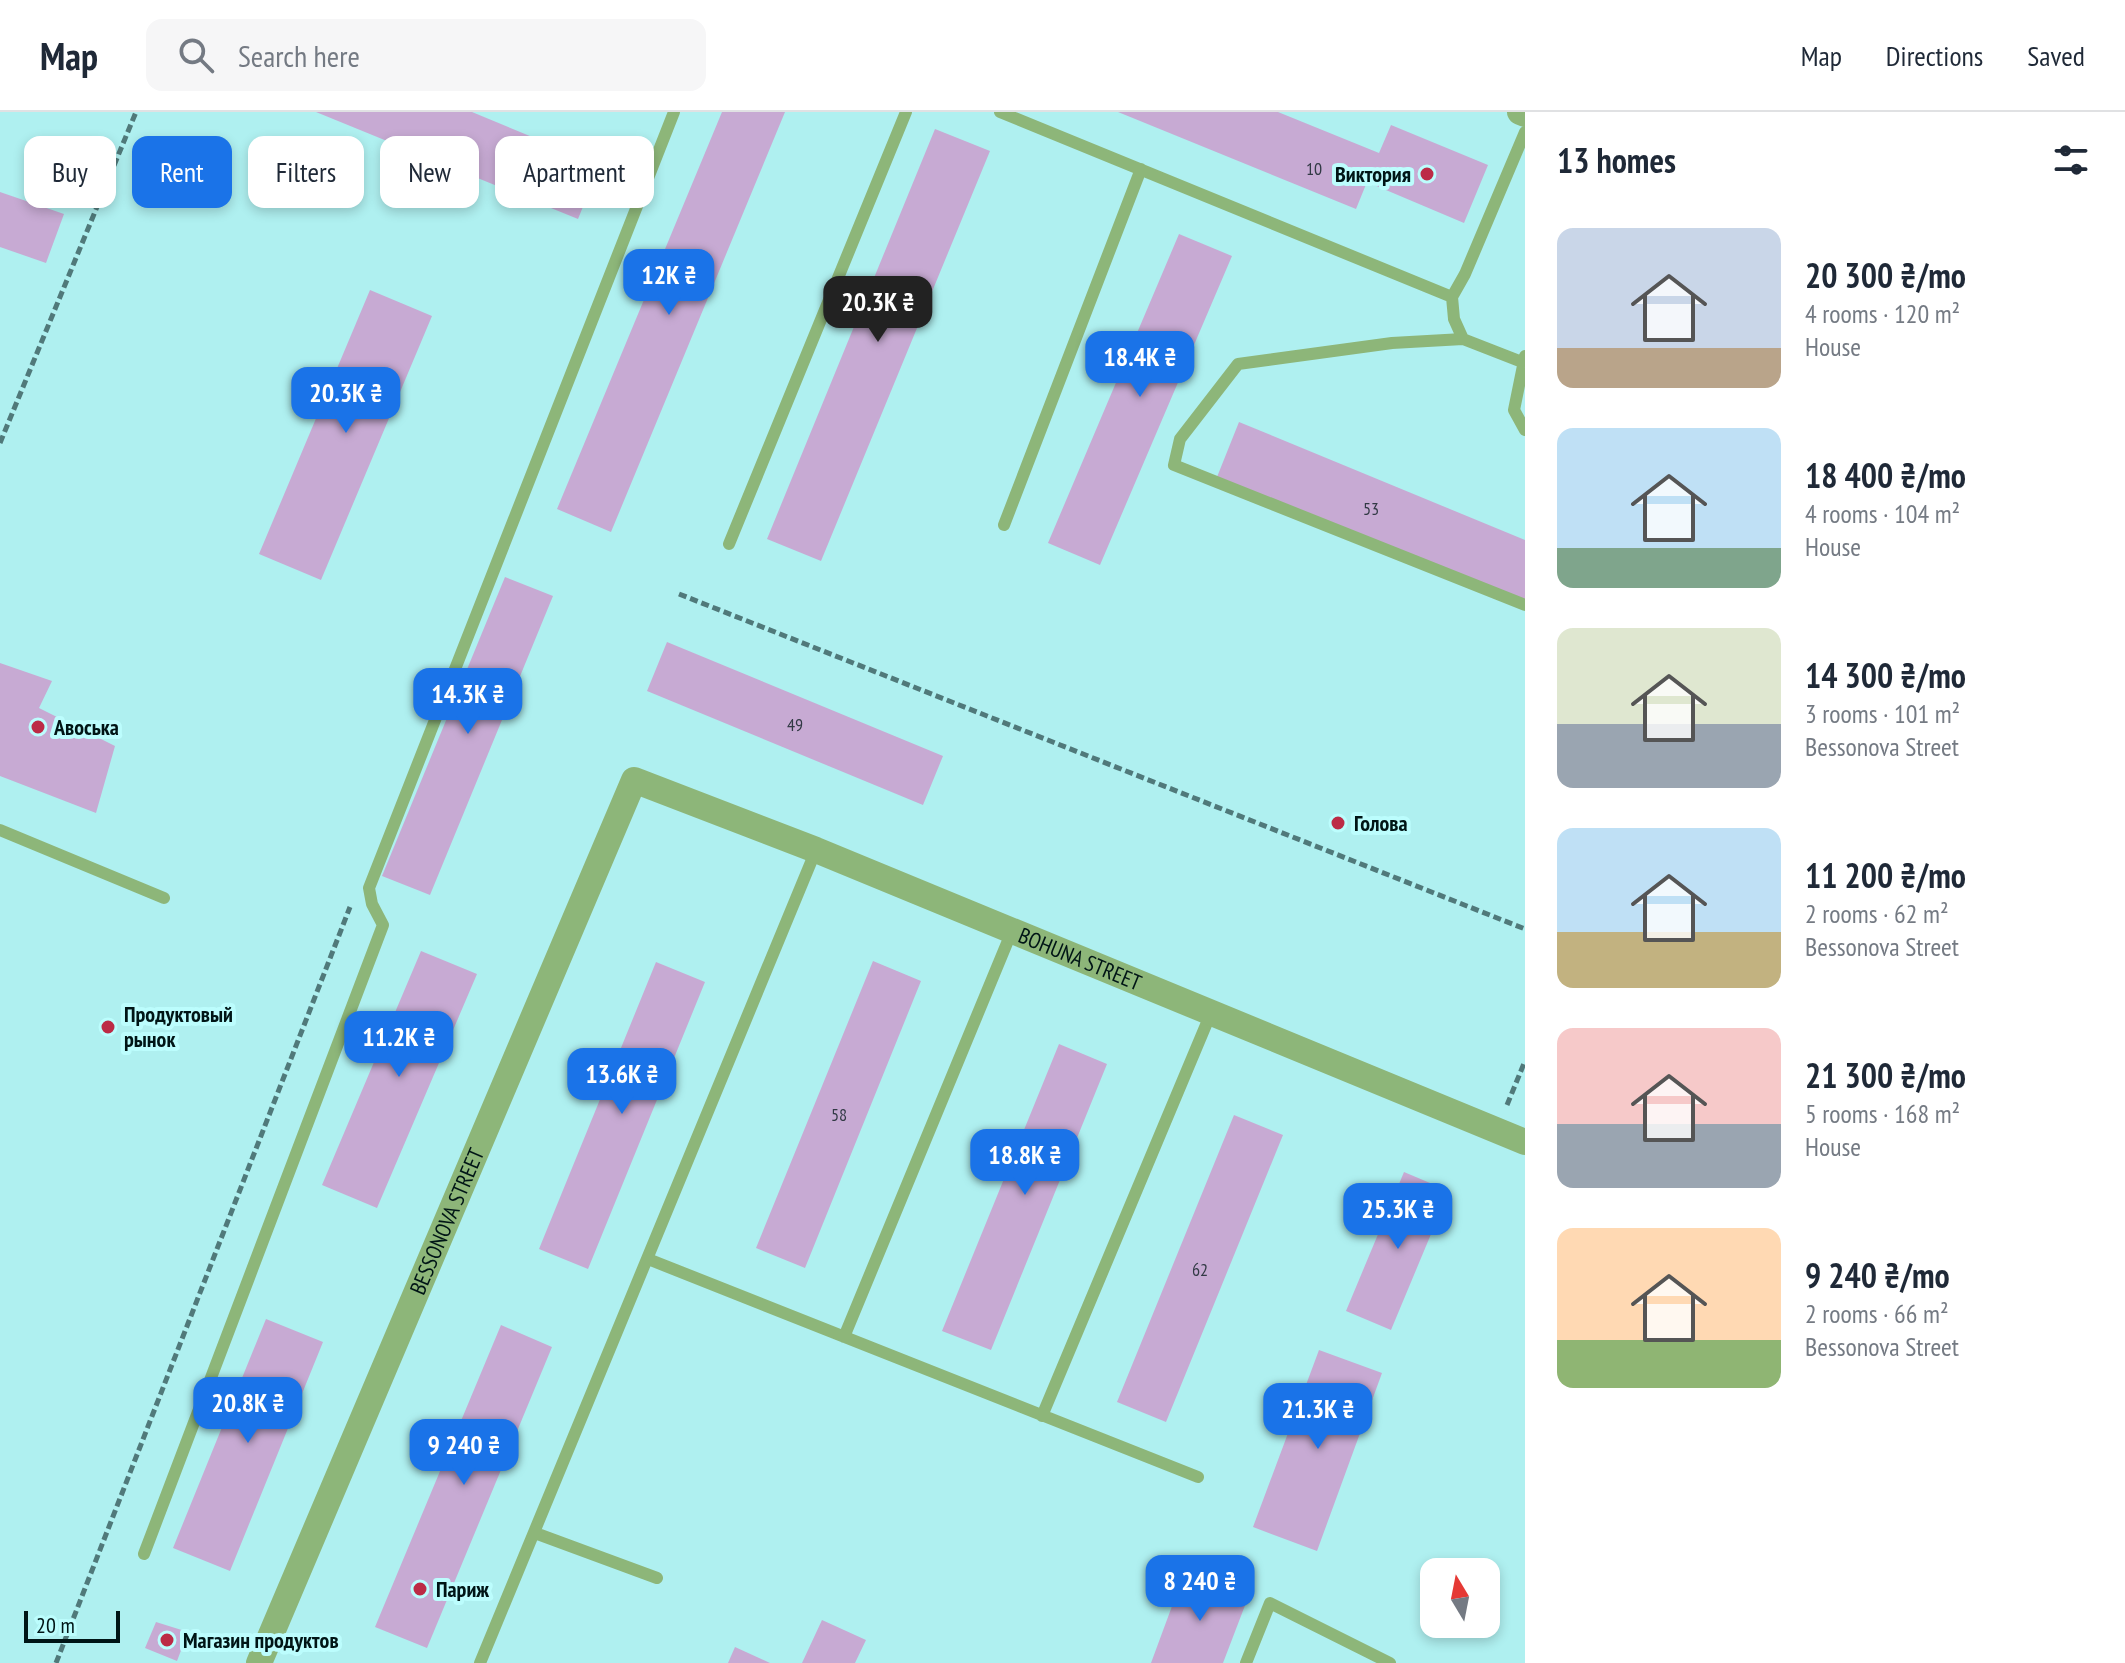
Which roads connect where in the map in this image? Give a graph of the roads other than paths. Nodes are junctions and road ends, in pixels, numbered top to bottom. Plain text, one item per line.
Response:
1 (674, 112) edge
2 (906, 112) edge
3 (1000, 112) edge
4 (1525, 132) edge
5 (1141, 169) junction
6 (1452, 297) junction
7 (1463, 339) junction
8 (1524, 359) edge
9 (1525, 430) edge
10 (1004, 525) dead end
11 (729, 544) dead end
12 (1525, 605) edge
13 (634, 780) joint
14 (0, 830) edge
15 (816, 850) junction
16 (164, 898) dead end
17 (1012, 931) junction
18 (1211, 1013) junction
19 (1525, 1142) edge
20 (648, 1259) junction
21 (844, 1337) junction
22 (1042, 1416) junction
23 (1198, 1477) dead end
24 (535, 1533) junction
25 (144, 1554) dead end
26 (657, 1578) dead end
27 (259, 1663) edge
28 (480, 1663) edge
29 (1246, 1663) edge
30 (1390, 1663) edge

1 - 25 lane
2 - 11 lane
3 - 5 lane
4 - 6 lane
5 - 6 lane
5 - 10 lane
6 - 7 lane
7 - 8 lane
7 - 12 lane
8 - 9 lane
13 - 15 street, BOHUNA STREET
13 - 27 street, BESSONOVA STREET
14 - 16 lane
15 - 17 street, BOHUNA STREET
15 - 20 lane
17 - 18 street, BOHUNA STREET
17 - 21 lane
18 - 19 street, BOHUNA STREET
18 - 22 lane
20 - 21 lane
20 - 24 lane
21 - 22 lane
22 - 23 lane
24 - 26 lane
24 - 28 lane
29 - 30 lane

